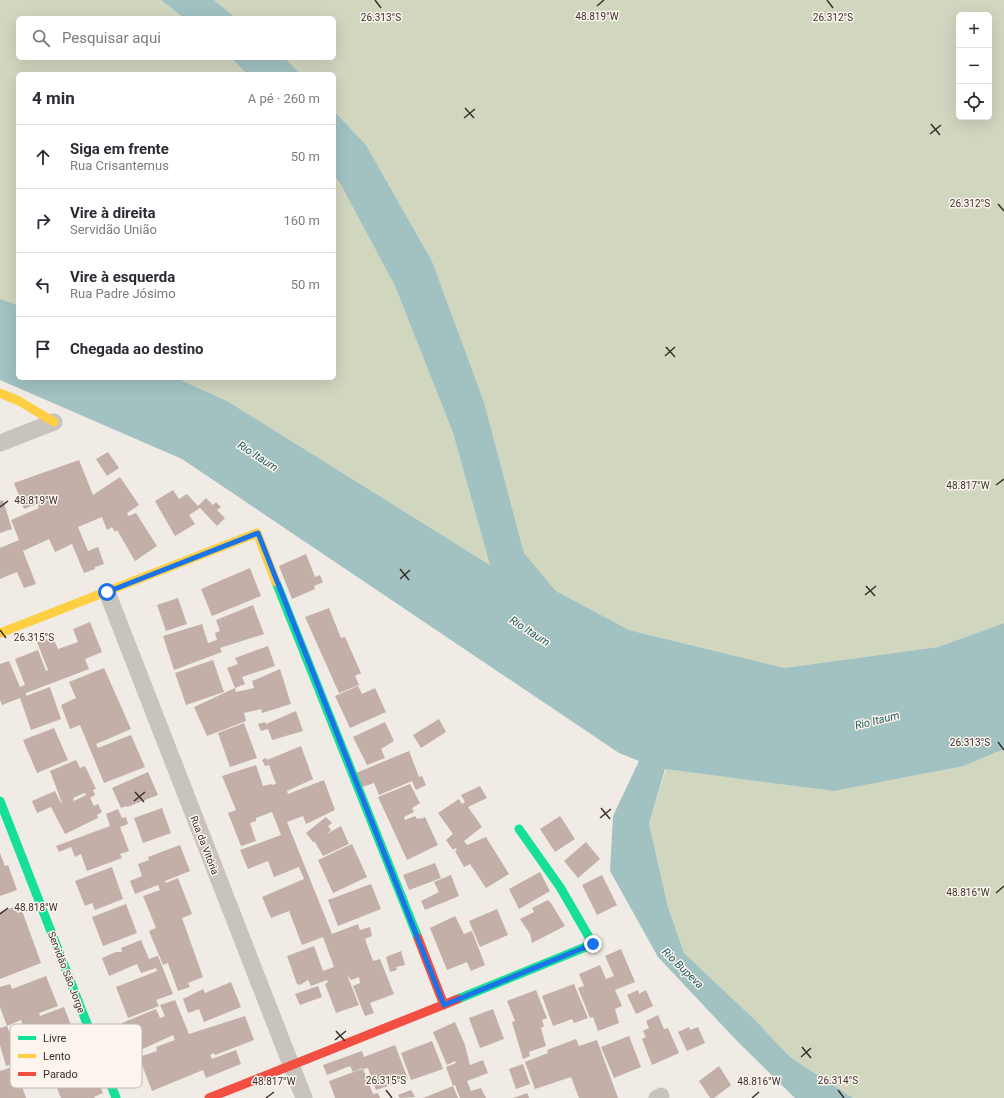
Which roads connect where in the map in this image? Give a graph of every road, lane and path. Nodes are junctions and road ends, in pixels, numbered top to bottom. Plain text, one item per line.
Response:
1 (0, 393) edge
2 (54, 422) joint
3 (0, 443) edge
4 (107, 592) junction
5 (0, 633) edge
6 (0, 801) edge
7 (519, 829) dead end
8 (444, 1005) junction
9 (87, 1024) edge
10 (292, 1066) junction
11 (112, 1088) edge
12 (116, 1098) edge
13 (209, 1098) edge
14 (304, 1098) edge

1 - 2 street
2 - 3 street
4 - 5 street
4 - 8 street
4 - 10 street, Rua da Vitória
6 - 9 street, Servidão São Jorge
7 - 8 street
8 - 10 street
10 - 13 street
10 - 14 street, Rua da Vitória
11 - 12 street, Servidão São Jorge

